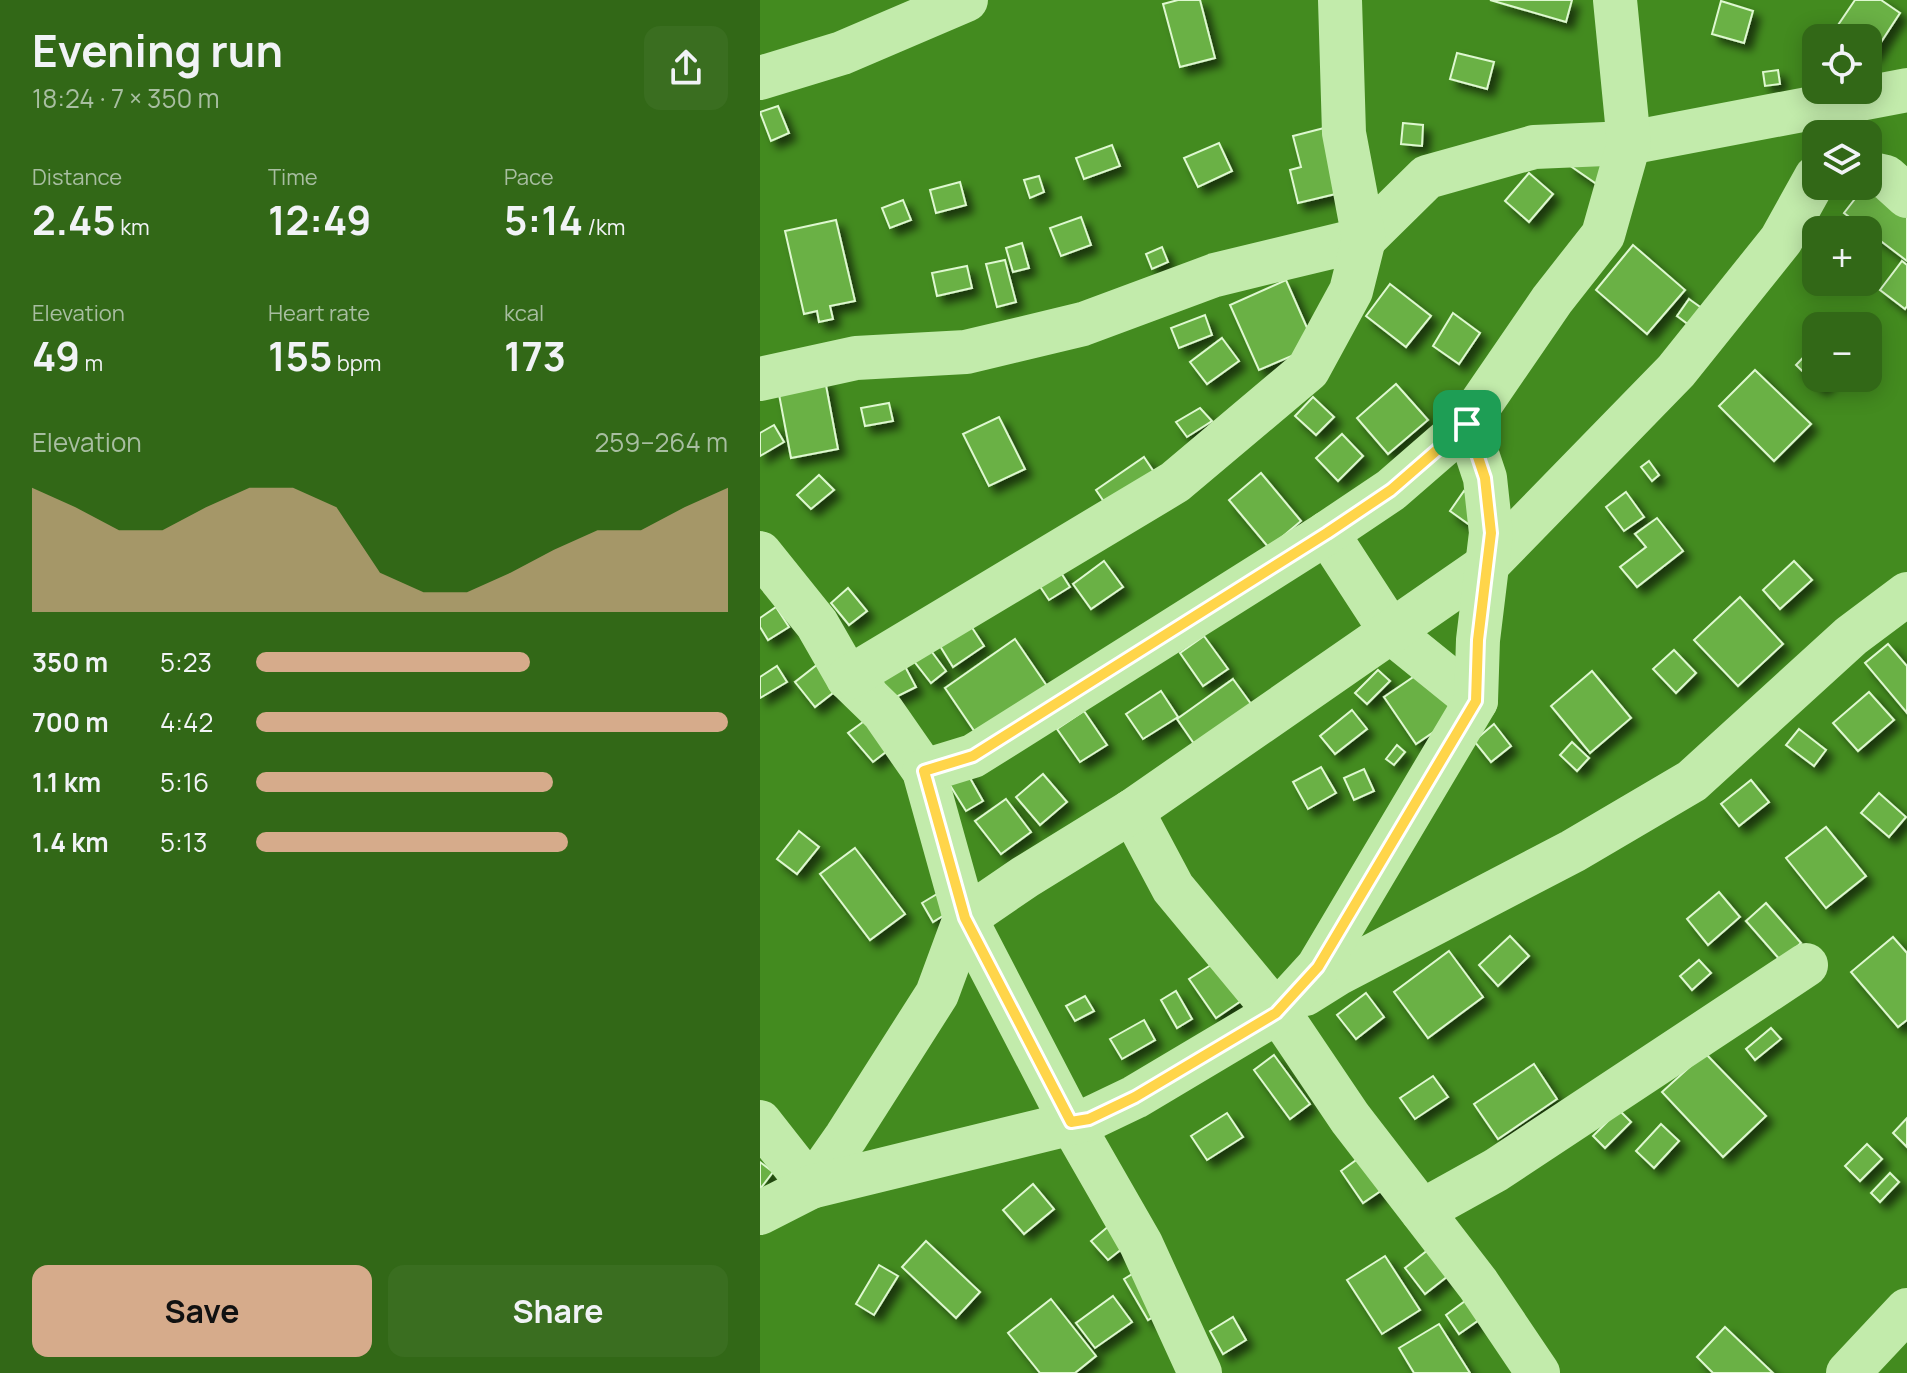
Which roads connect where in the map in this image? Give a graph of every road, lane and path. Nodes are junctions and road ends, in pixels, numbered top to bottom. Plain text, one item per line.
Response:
1 (966, 0) edge
2 (1340, 0) edge
3 (1615, 0) edge
4 (760, 78) edge
5 (1907, 90) edge
6 (1851, 117) edge
7 (1629, 143) junction
8 (1882, 176) edge
9 (1907, 196) edge
10 (1803, 200) edge
11 (1364, 239) junction
12 (760, 379) edge
13 (1467, 424) junction
14 (1327, 533) junction
15 (760, 553) edge
16 (1487, 565) junction
17 (1907, 594) edge
18 (1392, 633) junction
19 (848, 678) junction
20 (1476, 701) junction
21 (924, 771) junction
22 (1132, 811) junction
23 (965, 918) junction
24 (1806, 965) dead end
25 (1276, 1013) junction
26 (760, 1122) edge
27 (1071, 1122) junction
28 (811, 1187) junction
29 (1422, 1211) junction
30 (760, 1213) edge
31 (1907, 1310) edge
32 (1200, 1373) edge
33 (1538, 1373) edge
34 (1848, 1373) edge

1 - 4 street
2 - 11 street
3 - 7 street
5 - 6 street
6 - 7 street
7 - 11 street
7 - 13 street
8 - 9 street
10 - 16 street
11 - 12 street
11 - 19 street
13 - 14 street
13 - 16 street
14 - 18 street
14 - 21 street
15 - 19 street
16 - 18 street
16 - 20 street
17 - 25 street
18 - 20 street
18 - 22 street
19 - 21 street
20 - 25 street
21 - 23 street
22 - 23 street
22 - 25 street
23 - 27 street
23 - 28 street
24 - 29 street
25 - 27 street
25 - 29 street
26 - 28 street
27 - 28 street
27 - 32 street
28 - 30 street
29 - 33 street
31 - 34 street

